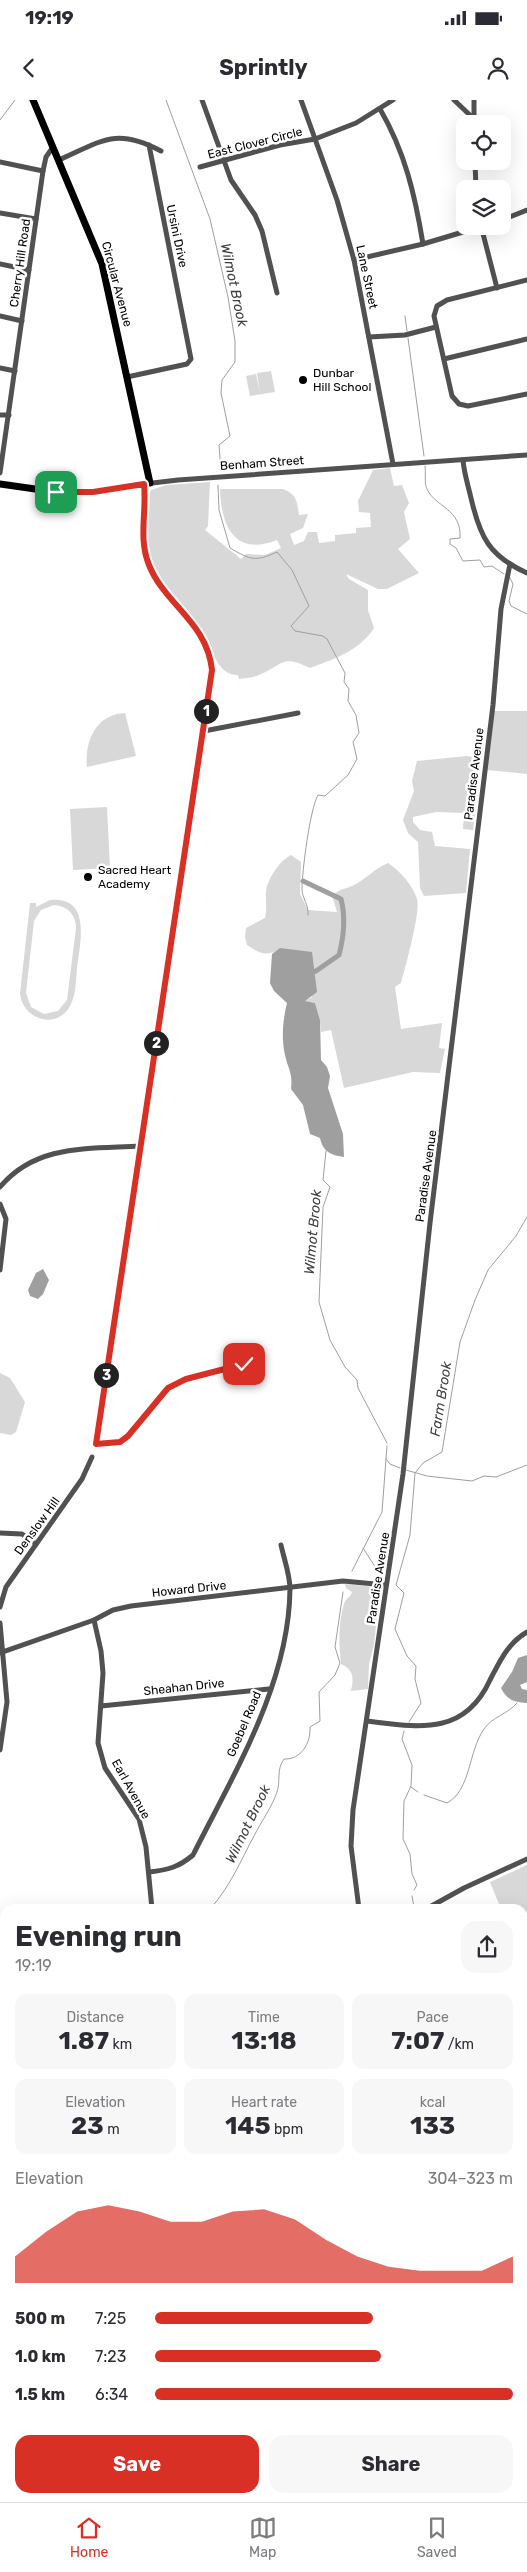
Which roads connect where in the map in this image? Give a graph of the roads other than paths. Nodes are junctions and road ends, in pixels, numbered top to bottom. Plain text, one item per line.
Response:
1 (33, 100) edge
2 (202, 100) edge
3 (301, 100) edge
4 (393, 100) edge
5 (454, 100) edge
6 (474, 100) edge
7 (380, 109) junction
8 (468, 115) edge
9 (474, 115) edge
10 (315, 139) junction
11 (149, 144) junction
12 (53, 147) junction
13 (160, 151) dead end
14 (59, 160) junction
15 (223, 161) junction
16 (0, 162) edge
17 (200, 167) dead end
18 (43, 171) junction
19 (527, 210) edge
20 (0, 213) edge
21 (511, 216) edge
22 (36, 219) junction
23 (456, 234) edge
24 (484, 235) edge
25 (422, 244) junction
26 (354, 260) junction
27 (0, 264) edge
28 (29, 270) junction
29 (527, 280) edge
30 (497, 288) junction
31 (277, 293) dead end
32 (0, 316) edge
33 (22, 321) junction
34 (436, 327) junction
35 (369, 338) junction
36 (527, 339) edge
37 (444, 359) junction
38 (0, 368) edge
39 (15, 371) junction
40 (127, 377) junction
41 (527, 394) edge
42 (0, 415) edge
43 (9, 415) junction
44 (527, 455) edge
45 (463, 460) junction
46 (393, 464) junction
47 (0, 473) edge
48 (0, 484) edge
49 (147, 484) junction
50 (510, 564) junction
51 (527, 573) edge
52 (298, 713) dead end
53 (204, 730) junction
54 (140, 1146) junction
55 (0, 1187) edge
56 (0, 1204) edge
57 (0, 1270) edge
58 (244, 1364) dead end
59 (92, 1457) dead end
60 (0, 1533) edge
61 (36, 1544) junction
62 (281, 1545) dead end
63 (386, 1585) junction
64 (290, 1588) junction
65 (0, 1607) edge
66 (94, 1620) junction
67 (0, 1623) edge
68 (527, 1632) edge
69 (0, 1651) edge
70 (270, 1689) junction
71 (102, 1706) junction
72 (366, 1721) junction
73 (0, 1750) edge
74 (527, 1859) edge
75 (150, 1872) junction
76 (152, 1904) edge
77 (358, 1904) edge
78 (435, 1904) edge

1 - 12 main road, Circular Avenue
2 - 15 street
3 - 10 street, Lane Street
4 - 7 street, East Clover Circle
5 - 8 street
6 - 9 street
7 - 10 street, East Clover Circle
7 - 25 street
10 - 15 street, East Clover Circle
10 - 26 street, Lane Street
11 - 13 street
11 - 14 street
11 - 40 street, Ursini Drive
12 - 14 main road, Circular Avenue
12 - 18 street, Cherry Hill Road
14 - 40 main road, Circular Avenue
15 - 17 street, East Clover Circle
15 - 31 street
16 - 18 street
18 - 22 street, Cherry Hill Road
19 - 21 street
20 - 22 street
22 - 28 street, Cherry Hill Road
23 - 25 street
24 - 30 street
25 - 26 street
26 - 35 street, Lane Street
27 - 28 street
28 - 33 street, Cherry Hill Road
29 - 30 street
30 - 34 street
32 - 33 street
33 - 39 street, Cherry Hill Road
34 - 35 street
34 - 37 street
35 - 46 street, Lane Street
36 - 37 street
37 - 41 street
38 - 39 street
39 - 43 street, Cherry Hill Road
40 - 49 main road, Circular Avenue
42 - 43 street
43 - 47 street, Cherry Hill Road
44 - 45 street, Benham Street
45 - 46 street, Benham Street
45 - 50 street
46 - 49 street, Benham Street
48 - 49 main road, Benham Street
49 - 53 street
50 - 51 street
50 - 63 street, Paradise Avenue
52 - 53 street
53 - 54 street
54 - 55 street
54 - 58 street
56 - 57 street
59 - 61 street, Denslow Hill
60 - 61 street
61 - 65 street, Denslow Hill
62 - 64 street, Goebel Road
63 - 64 street, Howard Drive
63 - 72 street, Paradise Avenue
64 - 66 street, Howard Drive
64 - 70 street, Goebel Road
66 - 69 street, Howard Drive
66 - 71 street, Earl Avenue
67 - 69 street
68 - 72 street
69 - 73 street
70 - 71 street, Sheahan Drive
70 - 75 street, Goebel Road
71 - 75 street, Earl Avenue
72 - 77 street, Paradise Avenue
74 - 78 street
75 - 76 street, Earl Avenue

